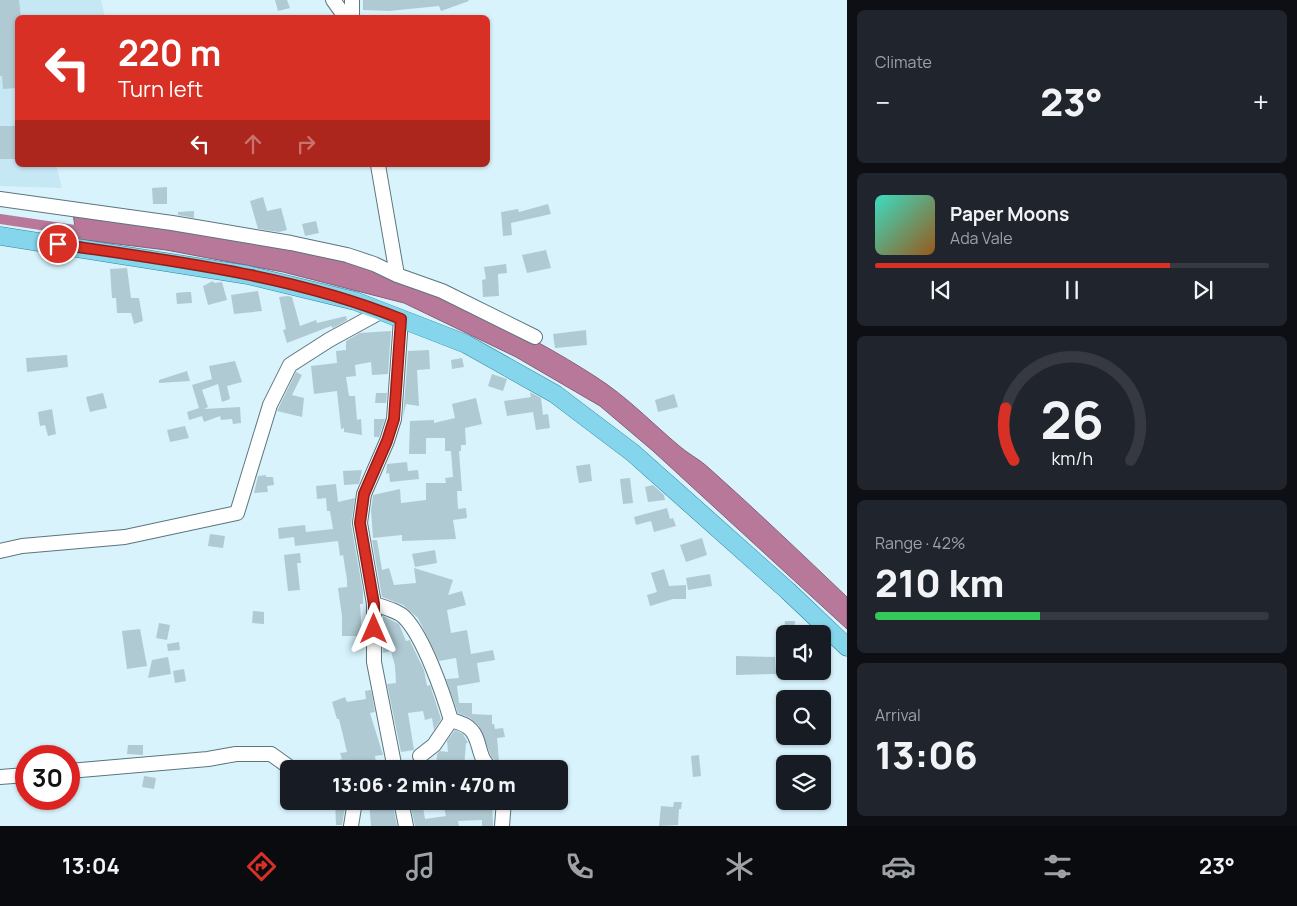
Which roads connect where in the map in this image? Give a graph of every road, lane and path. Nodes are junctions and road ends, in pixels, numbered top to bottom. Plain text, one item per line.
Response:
1 (333, 0) edge
2 (352, 0) edge
3 (344, 15) edge
4 (352, 15) edge
5 (378, 167) edge
6 (0, 199) edge
7 (0, 236) edge
8 (397, 275) junction
9 (382, 311) junction
10 (401, 319) junction
11 (535, 337) dead end
12 (0, 551) edge
13 (374, 604) junction
14 (847, 647) edge
15 (451, 720) junction
16 (420, 756) dead end
17 (280, 760) edge
18 (393, 760) edge
19 (483, 760) edge
20 (80, 770) edge
21 (15, 776) edge
22 (0, 777) edge
23 (354, 810) edge
24 (403, 810) edge
25 (503, 810) edge
26 (351, 826) edge
27 (406, 826) edge
28 (502, 826) edge

1 - 3 street
2 - 4 street
5 - 8 street
6 - 8 street
7 - 9 main road
8 - 11 street
9 - 10 main road
9 - 12 street
10 - 13 street
10 - 14 main road
13 - 15 street
13 - 18 street
15 - 16 street
15 - 19 street
17 - 20 street
21 - 22 street
23 - 26 street
24 - 27 street
25 - 28 street

